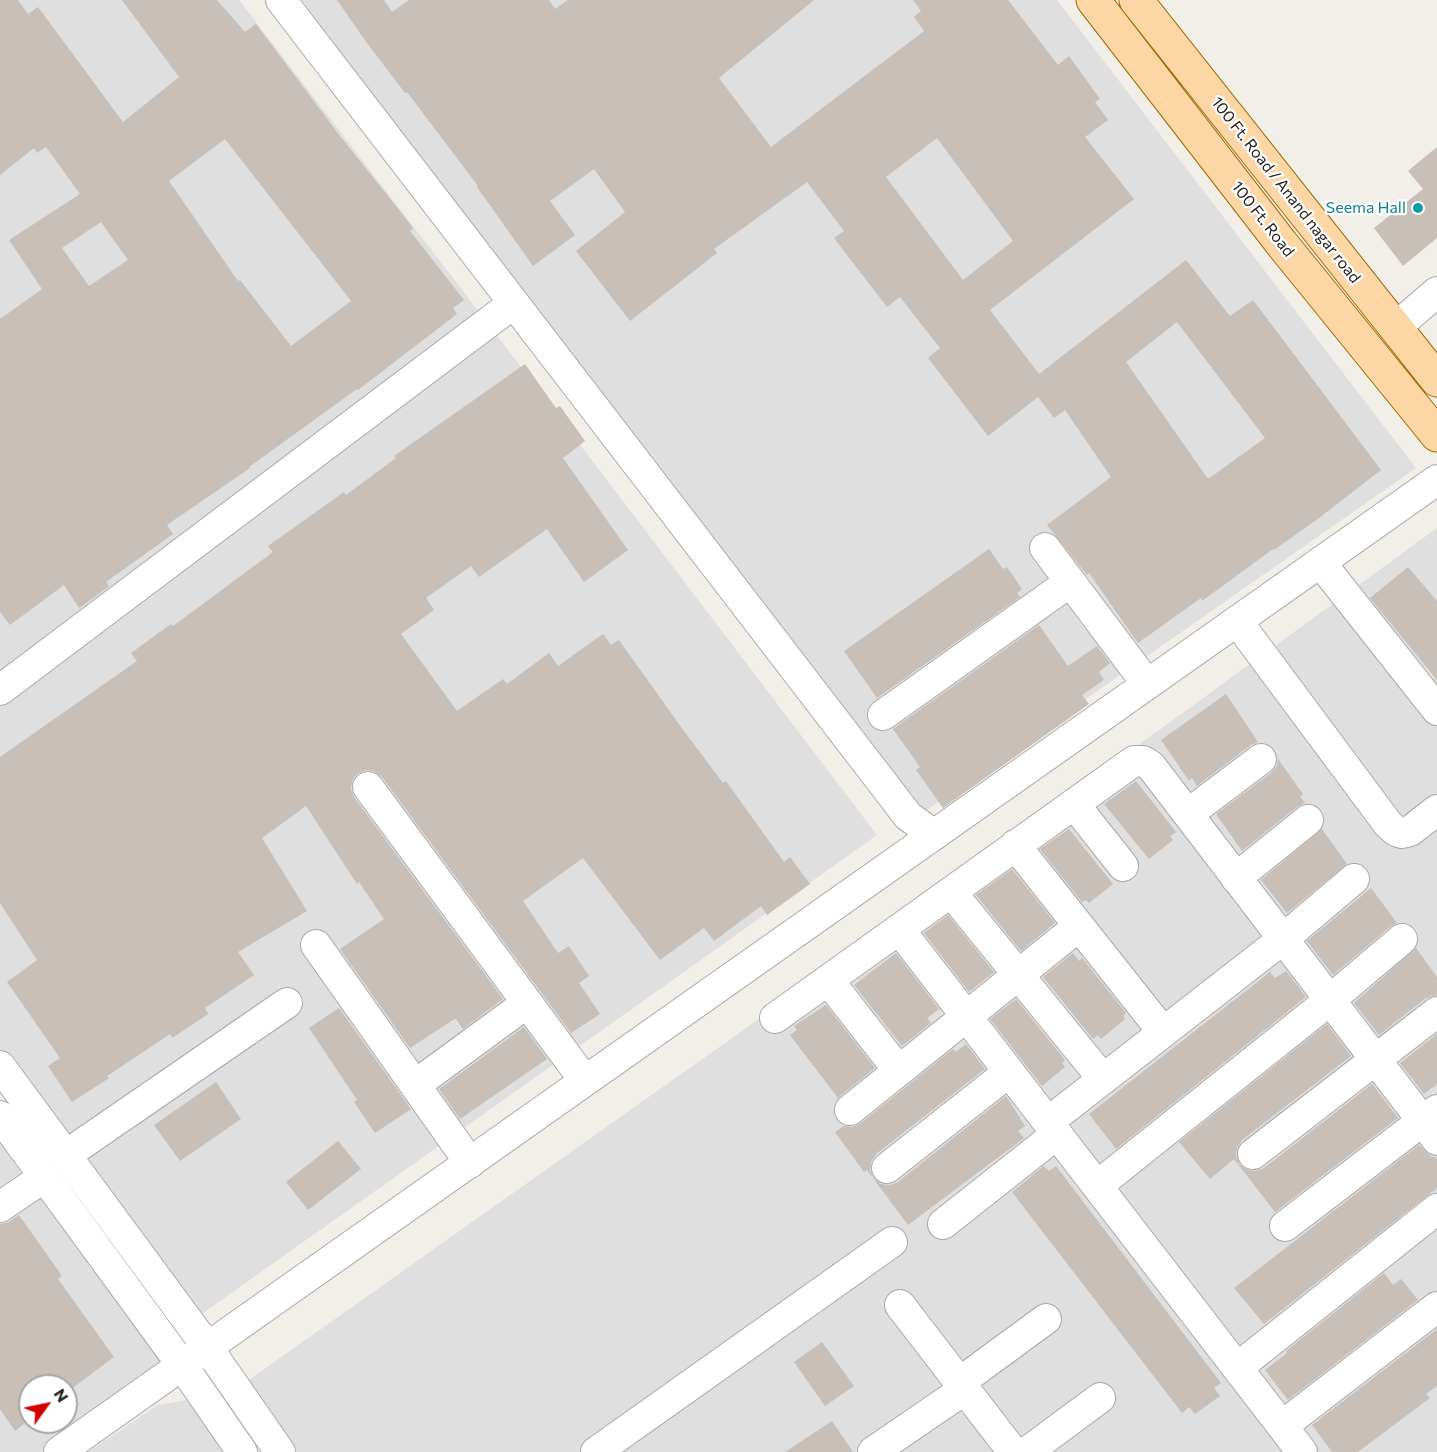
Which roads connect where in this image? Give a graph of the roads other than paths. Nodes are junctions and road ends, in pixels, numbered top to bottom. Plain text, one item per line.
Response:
1 (280, 0) edge
2 (1093, 0) edge
3 (1136, 0) edge
4 (1437, 292) edge
5 (514, 303) junction
6 (1395, 328) junction
7 (1437, 380) edge
8 (1437, 435) edge
9 (1437, 480) edge
10 (1045, 548) dead end
11 (1320, 562) junction
12 (1070, 582) junction
13 (1237, 621) junction
14 (1147, 684) junction
15 (0, 690) edge
16 (1437, 710) edge
17 (884, 715) dead end
18 (1261, 759) dead end
19 (368, 787) dead end
20 (1074, 804) junction
21 (1437, 810) edge
22 (1188, 814) junction
23 (1308, 820) dead end
24 (934, 835) junction
25 (1015, 845) junction
26 (1123, 866) dead end
27 (1236, 878) junction
28 (1354, 879) dead end
29 (951, 892) junction
30 (1079, 926) junction
31 (899, 929) junction
32 (1283, 939) junction
33 (1402, 939) dead end
34 (316, 945) dead end
35 (1018, 974) junction
36 (828, 980) junction
37 (1330, 1000) junction
38 (287, 1003) dead end
39 (527, 1003) junction
40 (1437, 1012) edge
41 (966, 1017) junction
42 (775, 1018) dead end
43 (1163, 1032) junction
44 (1375, 1060) junction
45 (0, 1065) edge
46 (900, 1071) junction
47 (1009, 1072) junction
48 (1103, 1079) junction
49 (585, 1081) junction
50 (416, 1085) junction
51 (850, 1110) dead end
52 (0, 1116) edge
53 (1432, 1124) edge
54 (1052, 1128) junction
55 (1253, 1154) dead end
56 (66, 1155) junction
57 (470, 1162) junction
58 (887, 1168) dead end
59 (44, 1177) junction
60 (1097, 1186) junction
61 (0, 1207) edge
62 (1437, 1209) edge
63 (943, 1224) dead end
64 (1285, 1226) dead end
65 (892, 1242) dead end
66 (900, 1305) dead end
67 (1437, 1307) edge
68 (1046, 1319) dead end
69 (208, 1348) junction
70 (182, 1365) junction
71 (1237, 1368) junction
72 (962, 1386) junction
73 (1100, 1398) dead end
74 (1282, 1426) junction
75 (59, 1452) edge
76 (242, 1452) edge
77 (280, 1452) edge
78 (596, 1452) edge
79 (873, 1452) edge
80 (1013, 1452) edge
81 (1028, 1452) edge
82 (1302, 1452) edge

1 - 5 street
2 - 8 main road, 100 Ft. Road
3 - 6 main road, 100 Ft. Road / Anand nagar road
4 - 6 street
5 - 15 street
5 - 24 street
6 - 7 main road, 100 Ft. Road / Anand nagar road
9 - 11 street
10 - 12 street
11 - 13 street
11 - 16 street
12 - 14 street
12 - 17 street
13 - 14 street
13 - 21 street
14 - 24 street
18 - 22 street
19 - 39 street
20 - 22 street
20 - 25 street
20 - 26 street
22 - 27 street
23 - 27 street
24 - 49 street
25 - 29 street
25 - 30 street
27 - 32 street
28 - 32 street
29 - 31 street
29 - 35 street
30 - 35 street
30 - 43 street
31 - 36 street
31 - 41 street
32 - 37 street
32 - 43 street
33 - 37 street
34 - 50 street
35 - 41 street
35 - 48 street
36 - 42 street
36 - 46 street
37 - 44 street
37 - 60 street
38 - 56 street
39 - 49 street
39 - 50 street
40 - 44 street
41 - 46 street
41 - 47 street
43 - 48 street
44 - 53 street
44 - 55 street
45 - 56 street
46 - 51 street
47 - 54 street
47 - 58 street
48 - 54 street
49 - 57 street
50 - 57 street
52 - 59 street
53 - 64 street
54 - 60 street
54 - 63 street
56 - 69 street
57 - 69 street
59 - 61 street
59 - 70 street
60 - 71 street
62 - 71 street
65 - 78 street
66 - 72 street
67 - 74 street
68 - 72 street
69 - 70 street
69 - 77 street
70 - 75 street
70 - 76 street
71 - 74 street
72 - 79 street
72 - 80 street
73 - 81 street
74 - 82 street

